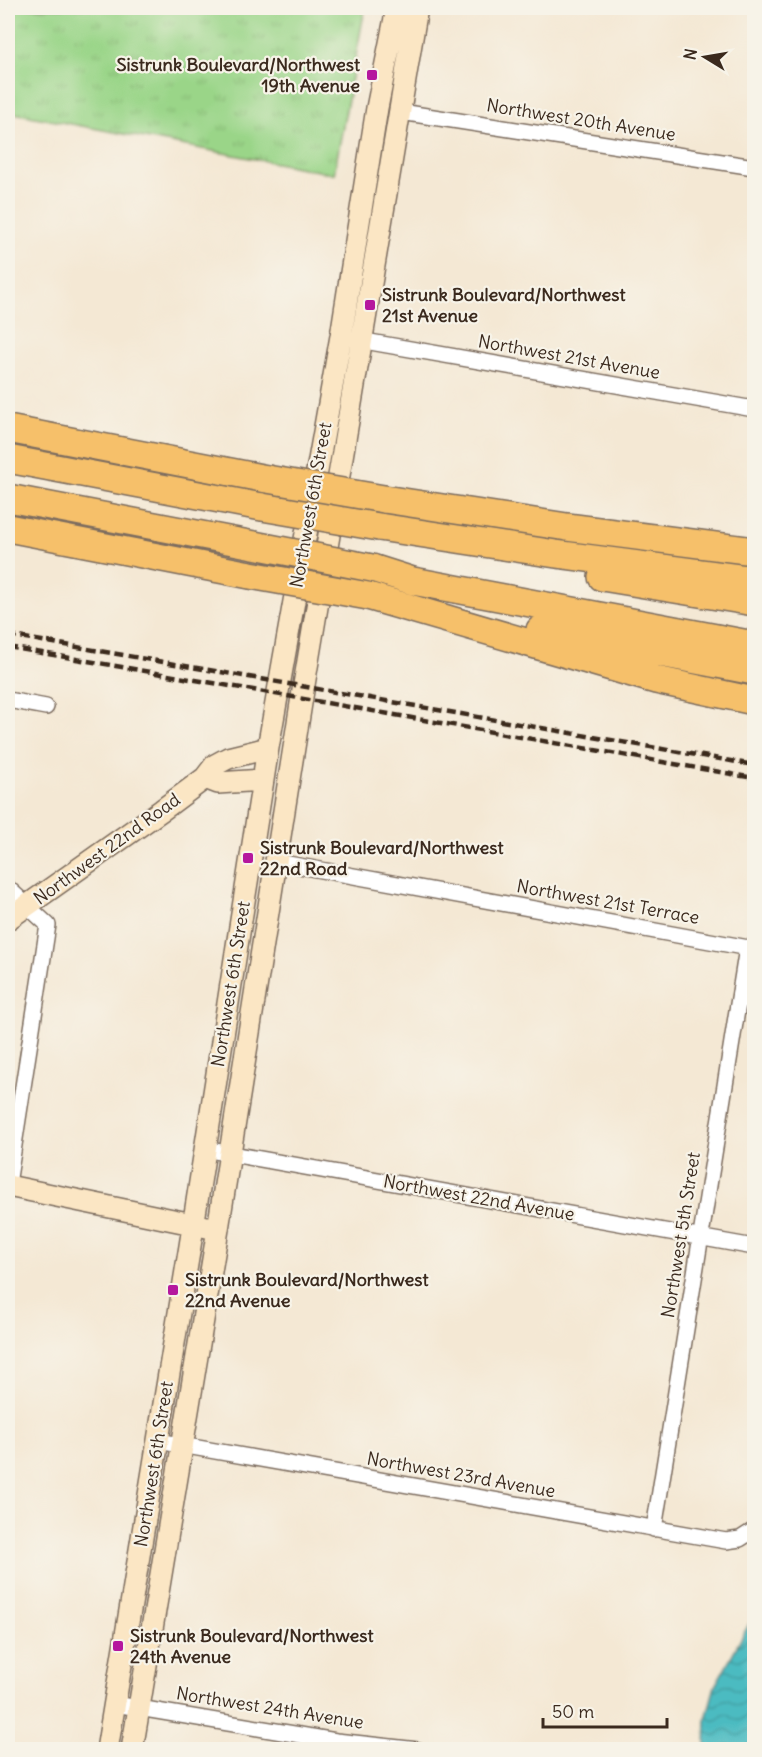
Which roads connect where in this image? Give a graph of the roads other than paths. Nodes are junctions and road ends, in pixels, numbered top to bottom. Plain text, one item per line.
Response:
1 (397, 8) edge
2 (417, 8) edge
3 (401, 112) junction
4 (754, 167) edge
5 (351, 338) junction
6 (754, 409) edge
7 (8, 429) edge
8 (8, 459) edge
9 (8, 498) edge
10 (8, 528) edge
11 (437, 537) junction
12 (687, 542) junction
13 (754, 542) edge
14 (754, 551) edge
15 (372, 568) junction
16 (754, 580) edge
17 (368, 596) junction
18 (754, 602) edge
19 (754, 631) edge
20 (754, 645) edge
21 (754, 671) edge
22 (8, 700) edge
23 (754, 701) edge
24 (46, 707) dead end
25 (268, 748) junction
26 (205, 778) junction
27 (263, 780) junction
28 (277, 862) junction
29 (8, 888) edge
30 (28, 905) junction
31 (8, 920) edge
32 (751, 948) edge
33 (204, 1149) junction
34 (230, 1154) junction
35 (8, 1185) edge
36 (194, 1224) junction
37 (218, 1228) junction
38 (701, 1237) junction
39 (754, 1246) edge
40 (158, 1441) junction
41 (182, 1445) junction
42 (654, 1529) junction
43 (754, 1530) edge
44 (115, 1704) junction
45 (139, 1707) junction
46 (107, 1749) edge
47 (132, 1749) edge
48 (418, 1749) edge

1 - 5 street, Northwest 6th Street
2 - 3 street, Northwest 6th Street
3 - 4 street, Northwest 20th Avenue
3 - 5 street, Northwest 6th Street
5 - 6 street, Northwest 21st Avenue
5 - 25 street, Northwest 6th Street
5 - 28 street, Northwest 6th Street
7 - 12 highway, bridge
8 - 11 highway, bridge
9 - 15 highway, bridge
10 - 17 highway, bridge
11 - 16 highway
11 - 18 highway
12 - 13 highway
12 - 14 highway
15 - 19 highway
15 - 20 highway
17 - 21 highway
17 - 23 highway
22 - 24 street
25 - 26 street, Northwest 22nd Road
25 - 27 street, Northwest 6th Street
26 - 27 street
26 - 30 street, Northwest 22nd Road
27 - 33 street, Northwest 6th Street
28 - 32 street, Northwest 21st Terrace
28 - 34 street, Northwest 6th Street
29 - 30 street
30 - 31 street, Northwest 22nd Road
30 - 35 street
32 - 38 street, Northwest 5th Street
33 - 34 street, Northwest 22nd Avenue
33 - 36 street, Northwest 6th Street
34 - 37 street, Northwest 6th Street
34 - 38 street, Northwest 22nd Avenue
35 - 36 street
36 - 37 street
36 - 40 street, Northwest 6th Street
37 - 41 street, Northwest 6th Street
38 - 39 street, Northwest 22nd Avenue
38 - 42 street, Northwest 5th Street
40 - 41 street, Northwest 23rd Avenue
40 - 44 street, Northwest 6th Street
41 - 42 street, Northwest 23rd Avenue
41 - 45 street, Northwest 6th Street
42 - 43 street, Northwest 23rd Avenue
44 - 45 street, Northwest 24th Avenue
44 - 46 street, Northwest 6th Street
45 - 47 street, Northwest 6th Street
45 - 48 street, Northwest 24th Avenue

